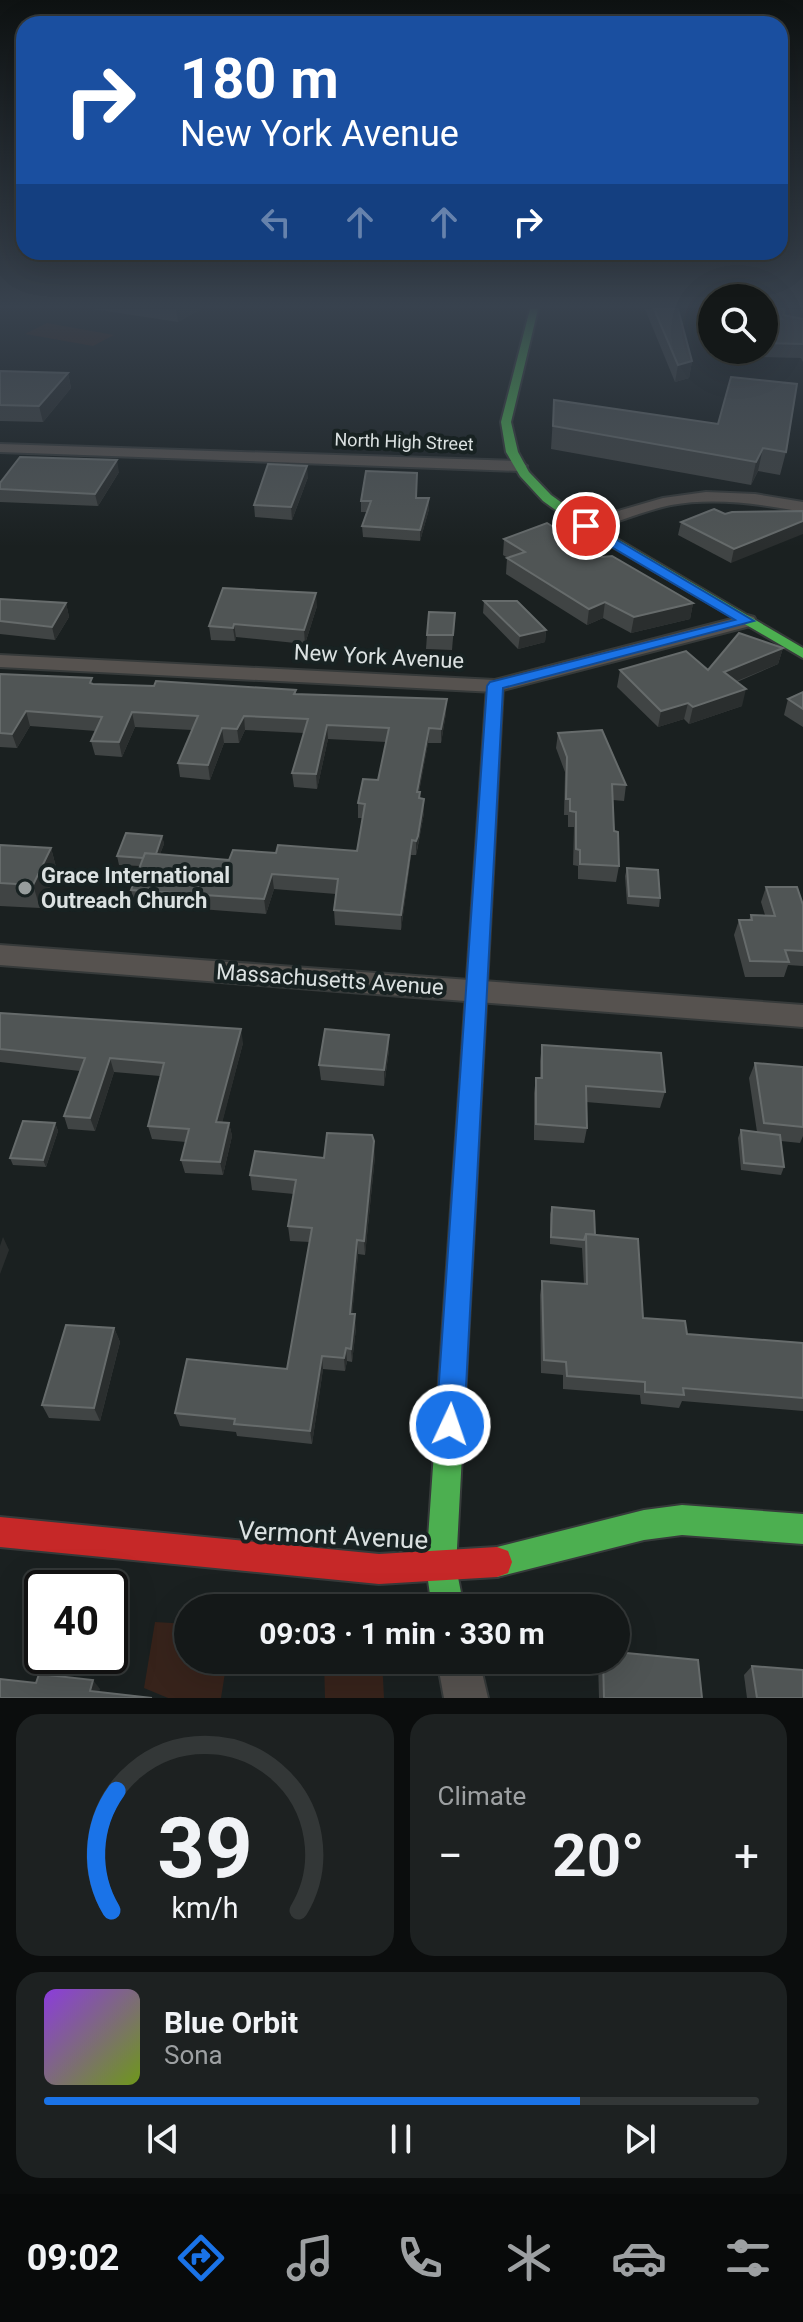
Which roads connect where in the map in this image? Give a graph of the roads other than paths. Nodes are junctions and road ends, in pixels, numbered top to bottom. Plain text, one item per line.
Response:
1 (514, 388) edge
2 (0, 448) edge
3 (519, 466) junction
4 (803, 507) edge
5 (586, 526) junction
6 (747, 621) junction
7 (803, 654) edge
8 (0, 661) edge
9 (495, 686) junction
10 (0, 955) edge
11 (478, 991) junction
12 (803, 1016) edge
13 (803, 1529) edge
14 (0, 1532) edge
15 (441, 1567) junction
16 (446, 1594) edge
17 (461, 1674) edge
18 (466, 1698) edge

1 - 3 street
2 - 3 street, North High Street
3 - 5 street
4 - 5 street
5 - 6 street
6 - 7 street
6 - 9 street, New York Avenue
8 - 9 street, New York Avenue
9 - 11 street
10 - 11 street, Massachusetts Avenue
11 - 12 street, Massachusetts Avenue
11 - 15 street
13 - 15 street, Vermont Avenue
14 - 15 street, Vermont Avenue
15 - 16 street
17 - 18 street

